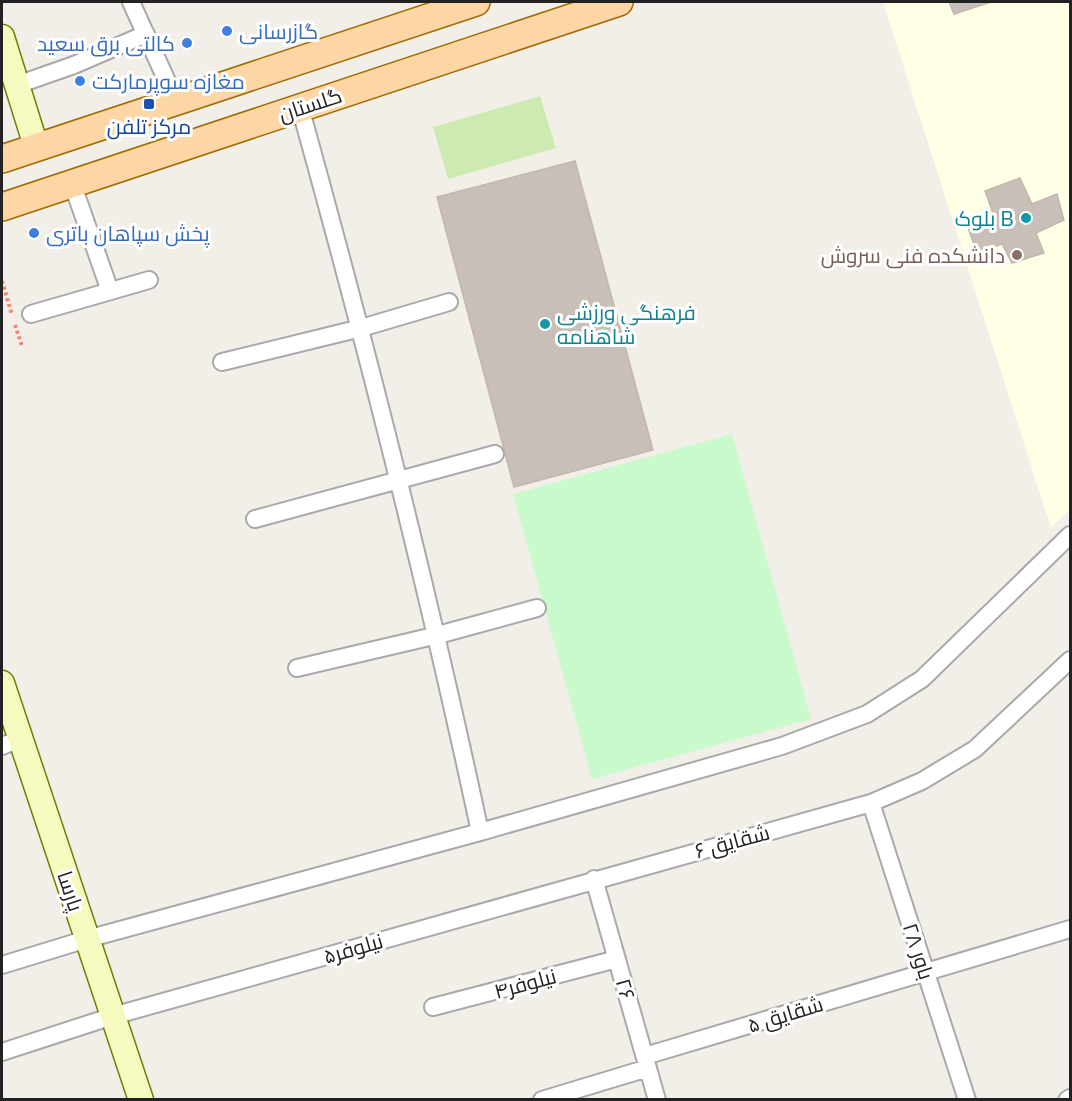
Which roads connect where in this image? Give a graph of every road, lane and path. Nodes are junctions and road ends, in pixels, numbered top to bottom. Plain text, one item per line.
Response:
1 (131, 2) edge
2 (476, 2) edge
3 (619, 2) edge
4 (439, 8) edge
5 (146, 34) junction
6 (2, 38) edge
7 (16, 85) junction
8 (176, 101) junction
9 (300, 108) junction
10 (36, 146) junction
11 (2, 159) edge
12 (72, 183) junction
13 (2, 207) edge
14 (149, 280) dead end
15 (110, 291) junction
16 (449, 302) dead end
17 (31, 314) dead end
18 (361, 328) junction
19 (222, 362) dead end
20 (495, 454) dead end
21 (399, 481) junction
22 (255, 519) dead end
23 (1071, 535) edge
24 (537, 608) dead end
25 (438, 635) junction
26 (1071, 660) edge
27 (297, 668) dead end
28 (2, 683) edge
29 (11, 742) edge
30 (871, 803) junction
31 (480, 832) junction
32 (594, 879) junction
33 (1071, 929) edge
34 (87, 939) junction
35 (617, 959) junction
36 (2, 965) edge
37 (926, 972) junction
38 (433, 1007) dead end
39 (113, 1016) junction
40 (2, 1052) edge
41 (646, 1062) junction
42 (141, 1100) edge
43 (542, 1100) edge
44 (657, 1100) edge
45 (967, 1100) edge

1 - 5 street
2 - 4 main road
3 - 9 main road, گلستان
4 - 8 main road
5 - 7 street
5 - 8 street
6 - 7 street
7 - 10 street
8 - 10 main road
9 - 12 main road, گلستان
9 - 18 street
10 - 11 main road
12 - 13 main road, گلستان
12 - 15 street
14 - 15 street
15 - 17 street
16 - 18 street
18 - 19 street
18 - 21 street
20 - 21 street
21 - 22 street
21 - 25 street
23 - 31 street
24 - 25 street
25 - 27 street
25 - 31 street
26 - 30 street, شقایق ۶
28 - 29 street, پارسا
29 - 34 street, پارسا
30 - 32 street, شقایق ۶
30 - 37 street, باور ۲۸
31 - 34 street
32 - 35 street, ۲۶
32 - 39 street, نیلوفر۵
33 - 37 street, شقایق ۵
34 - 36 street
34 - 39 street, پارسا
35 - 38 street, نیلوفر۴
35 - 41 street, ۲۶
37 - 41 street, شقایق ۵
37 - 45 street, باور ۲۸
39 - 40 street, نیلوفر۵
39 - 42 street, پارسا
41 - 43 street, شقایق ۵
41 - 44 street, ۲۶

